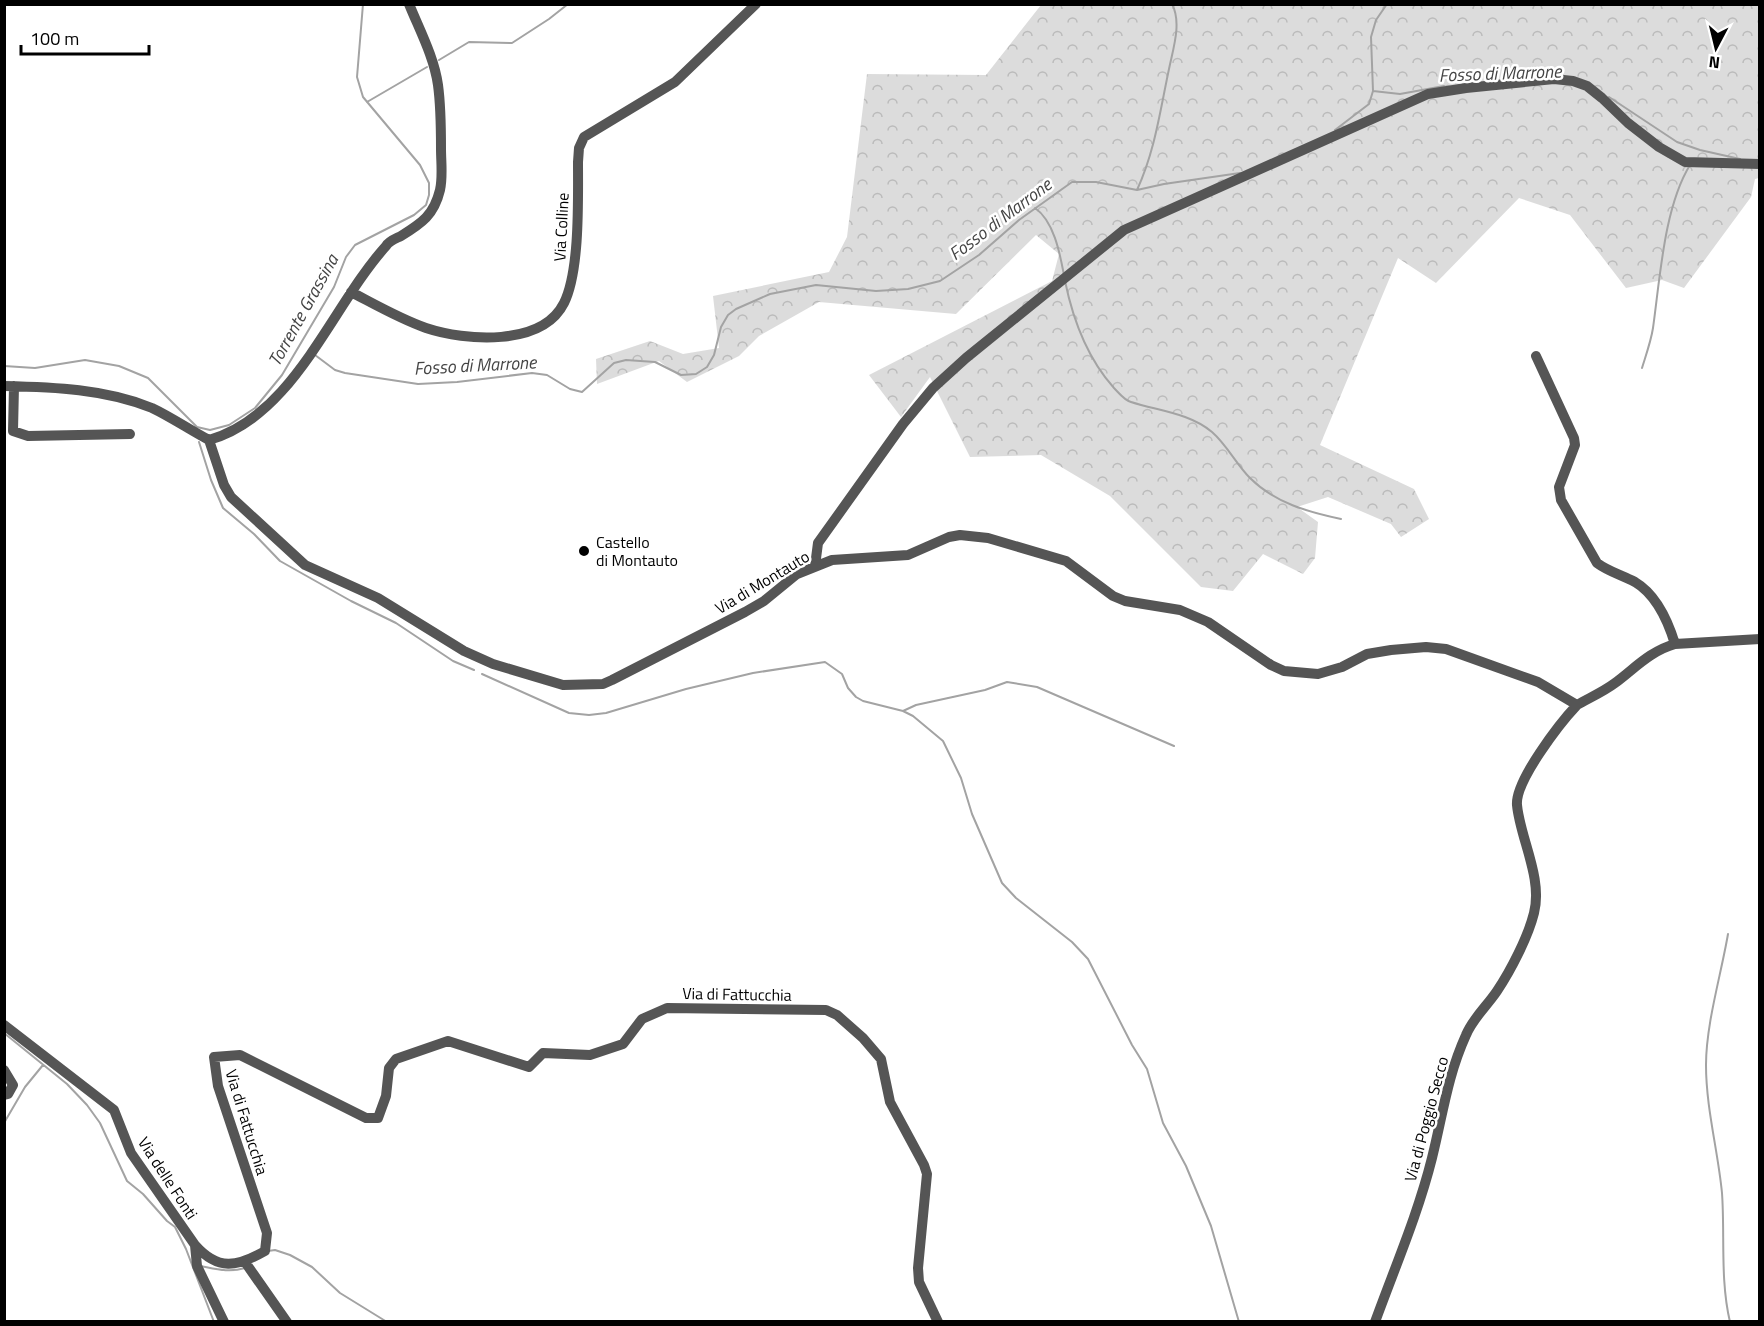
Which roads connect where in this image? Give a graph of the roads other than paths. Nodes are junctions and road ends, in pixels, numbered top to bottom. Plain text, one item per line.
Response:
1 (409, 4) edge
2 (756, 4) edge
3 (1760, 164) edge
4 (351, 292) junction
5 (1536, 356) dead end
6 (9, 386) edge
7 (130, 434) dead end
8 (209, 440) junction
9 (815, 566) dead end
10 (1760, 639) edge
11 (1675, 644) junction
12 (1577, 705) junction
13 (4, 1025) edge
14 (4, 1070) edge
15 (4, 1095) edge
16 (195, 1245) junction
17 (245, 1262) junction
18 (224, 1322) edge
19 (287, 1322) edge
20 (938, 1322) edge
21 (1375, 1322) edge

1 - 4 street
2 - 4 street, Via Colline
3 - 9 street
4 - 8 street
5 - 11 street
6 - 7 street
6 - 8 street
8 - 12 street, Via di Montauto
10 - 11 street
11 - 12 street
12 - 21 street, Via di Poggio Secco
13 - 16 street, Via delle Fonti
14 - 15 street
16 - 17 street
16 - 18 street, Via delle Fonti
17 - 19 street
17 - 20 street, Via di Fattucchia

